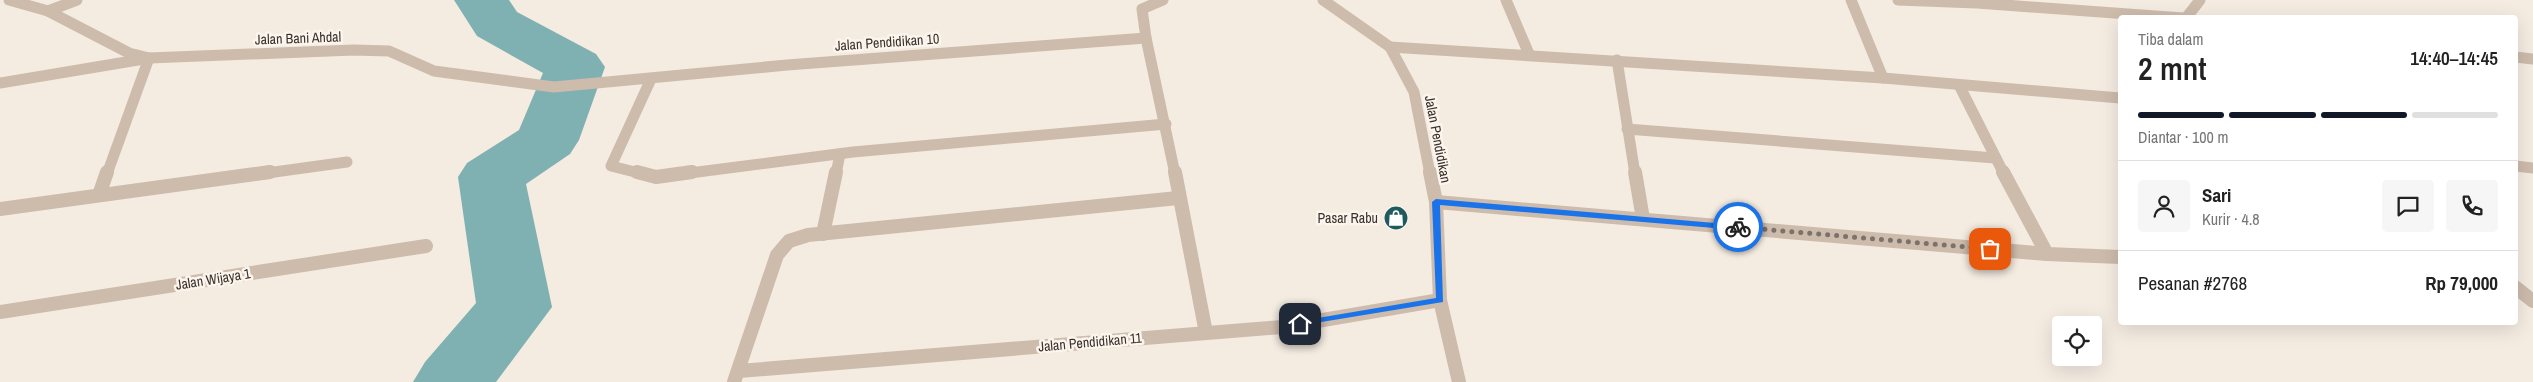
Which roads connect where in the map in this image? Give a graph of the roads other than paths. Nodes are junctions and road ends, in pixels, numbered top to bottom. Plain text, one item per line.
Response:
1 (9, 0) edge
2 (76, 0) edge
3 (1163, 0) edge
4 (1323, 0) edge
5 (1506, 0) edge
6 (1851, 0) edge
7 (1898, 0) edge
8 (2200, 0) edge
9 (48, 11) junction
10 (2143, 15) edge
11 (2187, 15) edge
12 (1146, 38) junction
13 (1390, 47) junction
14 (1529, 54) junction
15 (2518, 57) edge
16 (149, 58) junction
17 (2533, 59) edge
18 (1617, 60) junction
19 (1883, 78) junction
20 (651, 79) junction
21 (0, 83) edge
22 (579, 85) joint
23 (1959, 85) junction
24 (2118, 98) edge
25 (1166, 124) junction
26 (1627, 129) junction
27 (840, 154) junction
28 (1995, 158) junction
29 (347, 162) dead end
30 (2518, 166) edge
31 (2533, 168) edge
32 (98, 196) junction
33 (1178, 198) junction
34 (1436, 202) junction
35 (0, 209) edge
36 (1644, 219) junction
37 (823, 234) junction
38 (426, 246) dead end
39 (2047, 254) junction
40 (2118, 257) edge
41 (2518, 289) edge
42 (1440, 300) junction
43 (2533, 301) edge
44 (0, 312) edge
45 (1206, 333) junction
46 (736, 376) edge
47 (1459, 382) edge

1 - 9 street, Jalan Bani Ahdal
2 - 9 street
3 - 12 street
4 - 13 street, Jalan Pendidikan
5 - 14 street
6 - 19 street
7 - 10 street
8 - 11 street
9 - 16 street, Jalan Bani Ahdal
12 - 20 street, Jalan Pendidikan 10
12 - 25 street
13 - 14 street
13 - 34 street, Jalan Pendidikan
14 - 18 street
15 - 17 street
16 - 21 street
16 - 22 street, Jalan Bani Ahdal
16 - 32 street
18 - 19 street
18 - 26 street
19 - 23 street
20 - 22 street, Jalan Pendidikan 10
20 - 27 street
23 - 24 street
23 - 28 street
25 - 27 street
25 - 33 street
26 - 28 street
26 - 36 street
27 - 37 street
28 - 39 street
29 - 32 street
30 - 31 street
32 - 35 street
33 - 37 street
33 - 45 street
34 - 36 street
34 - 42 street, Jalan Pendidikan
36 - 39 street
37 - 46 street
38 - 44 street, Jalan Wijaya 1
39 - 40 street
41 - 43 street
42 - 45 street, Jalan Pendidikan 11
42 - 47 street, Jalan Pendidikan
45 - 46 street, Jalan Pendidikan 11

